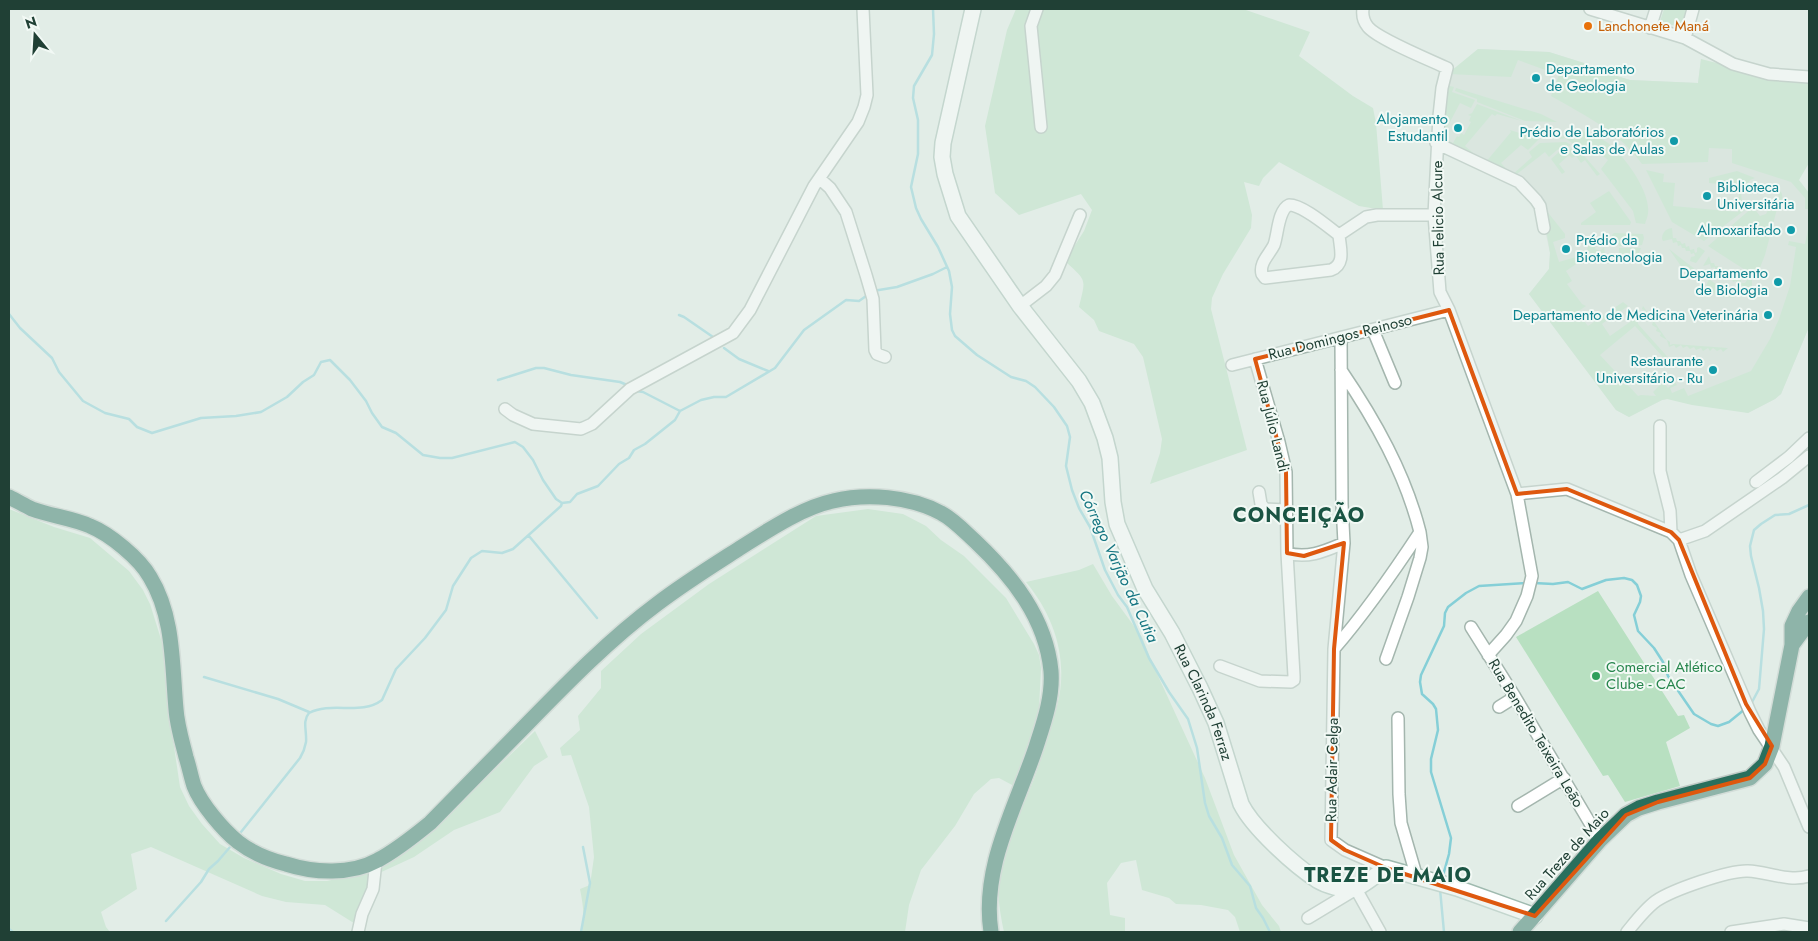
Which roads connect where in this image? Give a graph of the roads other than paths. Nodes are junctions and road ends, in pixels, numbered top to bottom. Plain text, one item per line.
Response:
1 (863, 9) edge
2 (973, 9) edge
3 (1037, 9) edge
4 (1363, 9) edge
5 (1590, 9) edge
6 (1656, 9) edge
7 (1693, 9) edge
8 (1650, 28) junction
9 (1685, 38) junction
10 (1809, 77) edge
11 (1041, 127) dead end
12 (1436, 143) junction
13 (820, 179) junction
14 (1080, 215) dead end
15 (1434, 215) junction
16 (1544, 228) dead end
17 (1339, 235) junction
18 (1020, 306) junction
19 (1449, 310) junction
20 (1373, 330) junction
21 (1341, 338) junction
22 (885, 357) dead end
23 (1255, 359) junction
24 (1232, 365) dead end
25 (1341, 370) junction
26 (1395, 383) dead end
27 (505, 409) dead end
28 (1660, 426) dead end
29 (1809, 438) edge
30 (1809, 456) edge
31 (1756, 482) dead end
32 (1259, 492) dead end
33 (1516, 494) junction
34 (9, 497) edge
35 (1287, 510) junction
36 (1420, 532) junction
37 (1675, 536) junction
38 (1344, 543) junction
39 (1287, 553) junction
40 (1809, 597) edge
41 (1809, 622) edge
42 (1471, 627) dead end
43 (1792, 645) junction
44 (1334, 649) junction
45 (1488, 655) junction
46 (1386, 658) dead end
47 (1220, 666) dead end
48 (1516, 697) junction
49 (1499, 707) dead end
50 (1398, 718) dead end
51 (1772, 746) junction
52 (1564, 778) junction
53 (1518, 806) dead end
54 (1809, 827) edge
55 (1600, 840) junction
56 (376, 861) junction
57 (1386, 868) junction
58 (1809, 876) edge
59 (1417, 878) junction
60 (1356, 888) junction
61 (1535, 916) junction
62 (1308, 918) dead end
63 (1809, 928) edge
64 (358, 932) edge
65 (991, 932) edge
66 (1380, 932) edge
67 (1520, 932) edge
68 (1627, 932) edge
69 (1731, 932) edge

1 - 13 street
2 - 18 street, Rua Clarinda Ferraz
3 - 11 street
4 - 12 street, Rua Felicio Alcure
5 - 8 street
6 - 8 street
7 - 9 street
8 - 9 street
9 - 10 street
12 - 15 street, Rua Felicio Alcure
12 - 16 street
13 - 22 street
13 - 27 street
14 - 18 street
15 - 17 street
15 - 19 street, Rua Felicio Alcure
17 - 17 street
18 - 60 street, Rua Clarinda Ferraz
19 - 20 street, Rua Domingos Reinoso
19 - 33 street, Rua Felicio Alcure
20 - 21 street, Rua Domingos Reinoso
20 - 26 street
21 - 23 street, Rua Domingos Reinoso
21 - 25 street
23 - 24 street, Rua Domingos Reinoso
23 - 35 street, Rua Júlio Landi
25 - 36 street
25 - 38 street
28 - 37 street
29 - 31 street
30 - 37 street
32 - 35 street
33 - 37 street
33 - 45 street, Rua Felicio Alcure
34 - 56 highway
35 - 39 street, Rua Júlio Landi
36 - 44 street
36 - 46 street
37 - 51 street
38 - 39 street
38 - 44 street
39 - 47 street, Rua Júlio Landi
40 - 43 highway, Rua Treze de Maio
41 - 43 highway
42 - 45 street, Rua Benedito Teixeira Leão
43 - 51 highway, Rua Treze de Maio
44 - 57 street, Rua Adair Celga
45 - 48 street, Rua Benedito Teixeira Leão
48 - 49 street
48 - 52 street, Rua Benedito Teixeira Leão
50 - 59 street
51 - 54 street
51 - 55 highway, Rua Treze de Maio
52 - 53 street
52 - 55 street, Rua Benedito Teixeira Leão
55 - 61 highway, Rua Treze de Maio
56 - 64 street
56 - 65 highway
57 - 59 street, Rua Adair Celga
57 - 60 street
58 - 68 street
59 - 61 street, Rua Adair Celga
60 - 62 street
60 - 66 street
61 - 67 highway, Rua Treze de Maio
63 - 69 street

